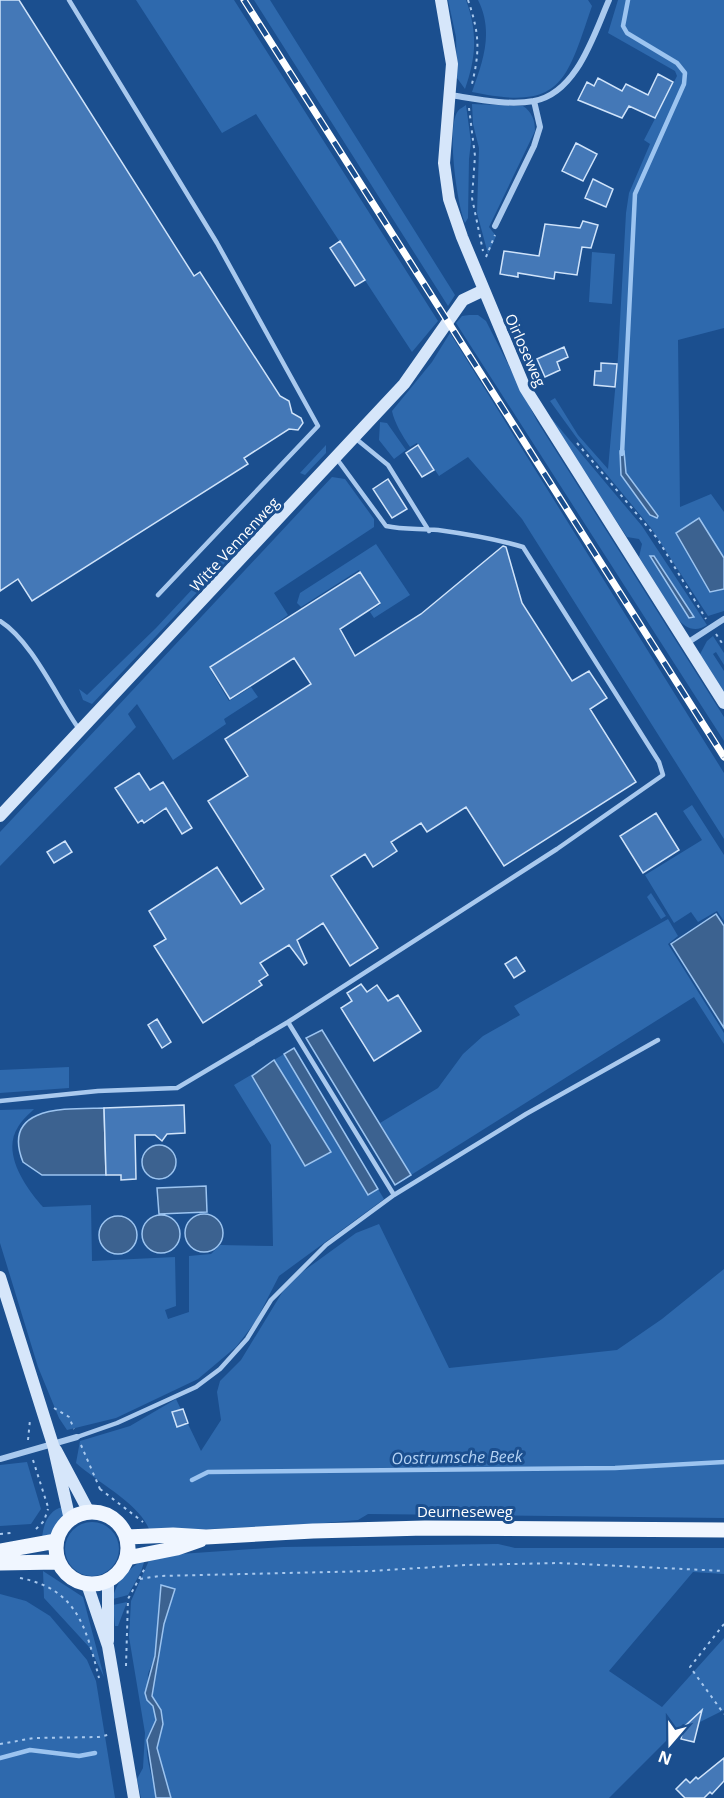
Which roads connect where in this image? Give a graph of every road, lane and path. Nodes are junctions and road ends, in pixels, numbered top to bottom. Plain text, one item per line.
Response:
1 (69, 0) edge
2 (441, 0) edge
3 (468, 0) edge
4 (609, 0) edge
5 (449, 95) junction
6 (469, 98) junction
7 (534, 101) junction
8 (495, 226) joint
9 (486, 257) junction
10 (489, 267) dead end
11 (484, 290) junction
12 (354, 437) junction
13 (574, 440) dead end
14 (335, 457) junction
15 (429, 531) junction
16 (158, 595) dead end
17 (724, 620) edge
18 (0, 621) edge
19 (712, 628) junction
20 (724, 638) edge
21 (720, 640) junction
22 (687, 644) junction
23 (724, 646) edge
24 (724, 703) edge
25 (81, 731) junction
26 (0, 816) edge
27 (288, 1022) junction
28 (658, 1040) dead end
29 (0, 1101) edge
30 (394, 1196) junction
31 (0, 1276) edge
32 (38, 1401) junction
33 (77, 1437) junction
34 (53, 1445) junction
35 (31, 1452) junction
36 (0, 1459) edge
37 (100, 1489) dead end
38 (48, 1508) dead end
39 (89, 1512) junction
40 (70, 1520) junction
41 (724, 1530) edge
42 (127, 1537) junction
43 (206, 1538) junction
44 (56, 1541) junction
45 (0, 1551) edge
46 (127, 1558) junction
47 (58, 1562) junction
48 (0, 1563) edge
49 (724, 1571) edge
50 (18, 1578) dead end
51 (108, 1581) junction
52 (87, 1584) junction
53 (724, 1624) edge
54 (108, 1646) junction
55 (127, 1675) dead end
56 (100, 1682) dead end
57 (724, 1714) edge
58 (109, 1724) dead end
59 (0, 1744) edge
60 (134, 1798) edge

1 - 16 lane
2 - 5 street, Oirloseweg
3 - 6 path
4 - 7 street
5 - 6 street
5 - 11 street, Oirloseweg
6 - 7 street
6 - 9 path
7 - 8 street
8 - 9 path
9 - 10 path
11 - 12 street, Witte Vennenweg
11 - 22 street, Oirloseweg
12 - 14 street, Witte Vennenweg
12 - 15 lane
13 - 19 path
14 - 15 lane
14 - 25 street, Witte Vennenweg
15 - 27 lane
17 - 19 street
18 - 25 lane
19 - 21 path
19 - 22 street
20 - 21 path
21 - 23 path
22 - 24 street, Oirloseweg
25 - 26 street, Witte Vennenweg
27 - 29 lane
27 - 30 lane
28 - 30 lane
30 - 33 lane
31 - 32 street
32 - 33 path
32 - 34 street
32 - 35 path
33 - 34 street
33 - 37 path
34 - 35 street
34 - 39 street
34 - 40 street
35 - 36 street
35 - 38 path
39 - 40 main road
39 - 42 main road
40 - 44 main road
41 - 43 main road, Deurneseweg
42 - 43 main road, Deurneseweg
42 - 46 main road
43 - 46 main road, Deurneseweg
44 - 45 main road
44 - 47 main road
46 - 51 main road
47 - 48 main road
47 - 52 main road
49 - 55 path
50 - 56 path
51 - 52 main road
51 - 54 street
52 - 54 street
53 - 57 path
54 - 60 street
58 - 59 path

